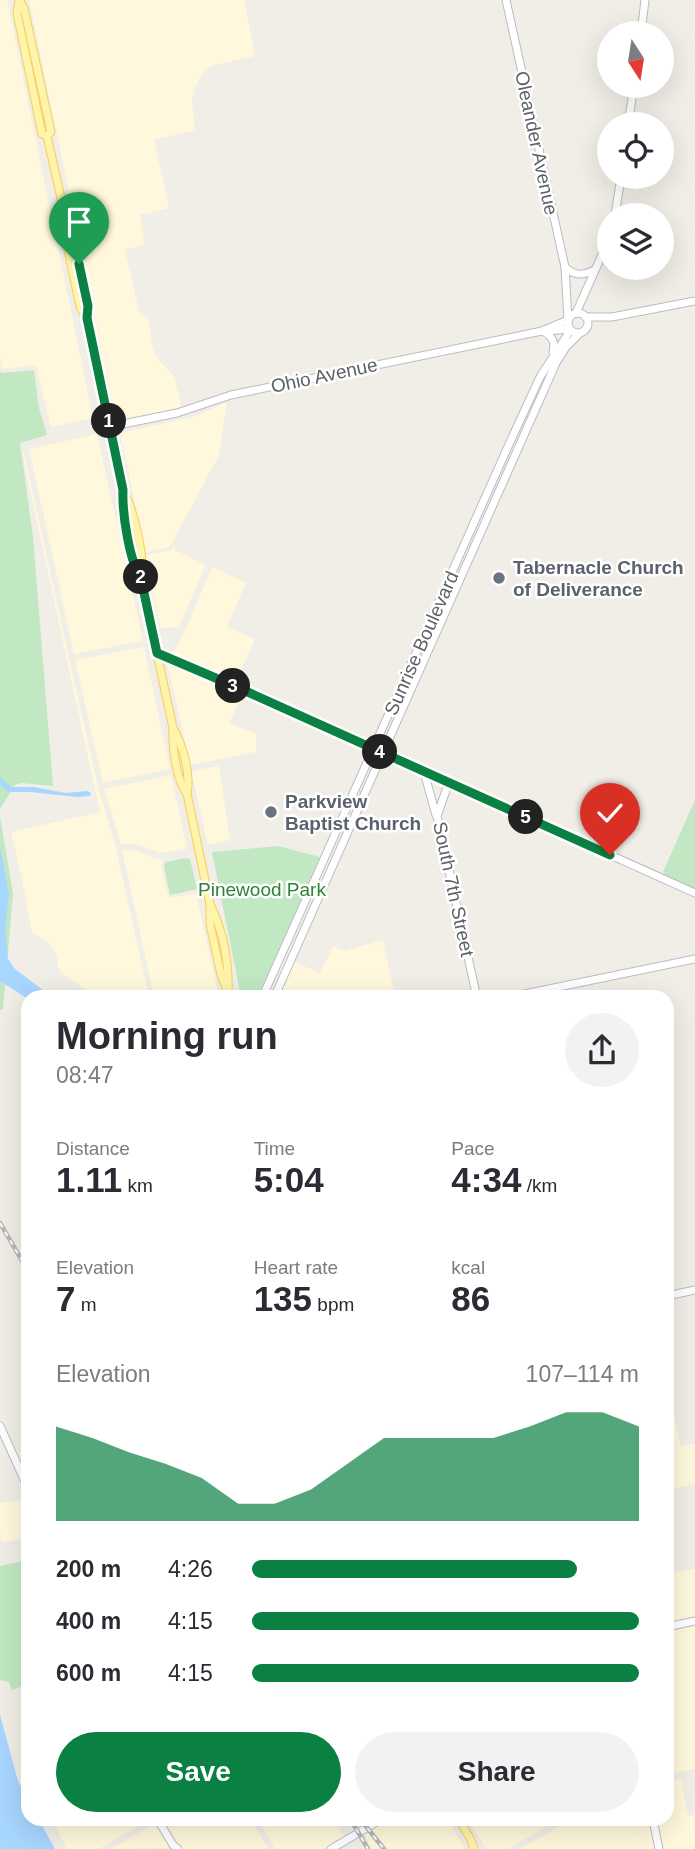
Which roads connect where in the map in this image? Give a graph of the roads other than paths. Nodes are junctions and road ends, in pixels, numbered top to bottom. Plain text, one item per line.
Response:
1 (19, 0) edge
2 (506, 0) edge
3 (645, 0) edge
4 (642, 21) edge
5 (597, 265) edge
6 (565, 267) junction
7 (595, 269) junction
8 (567, 287) junction
9 (587, 288) junction
10 (695, 301) edge
11 (575, 313) junction
12 (585, 316) junction
13 (612, 317) junction
14 (568, 320) junction
15 (569, 330) junction
16 (542, 331) junction
17 (582, 332) junction
18 (552, 355) junction
19 (109, 422) junction
20 (157, 653) junction
21 (374, 749) junction
22 (383, 753) junction
23 (424, 772) junction
24 (449, 782) junction
25 (437, 816) junction
26 (695, 893) edge
27 (695, 959) edge
28 (227, 990) edge
29 (266, 990) edge
30 (278, 990) edge
31 (475, 990) edge
32 (544, 990) edge
33 (695, 1290) edge
34 (674, 1294) edge
35 (0, 1426) edge
36 (21, 1472) edge
37 (695, 1621) edge
38 (674, 1626) edge
39 (162, 1826) edge
40 (370, 1826) edge
41 (463, 1826) edge
42 (654, 1826) edge
43 (470, 1838) junction
44 (175, 1848) edge
45 (331, 1849) edge
46 (474, 1849) edge
47 (480, 1849) edge
48 (659, 1849) edge

1 - 19 main road
2 - 6 street, Oleander Avenue
3 - 4 street
5 - 7 street
6 - 7 street
6 - 8 street, Oleander Avenue
7 - 9 street
8 - 11 street, Oleander Avenue
8 - 14 street, Oleander Avenue
9 - 11 street
9 - 12 street
10 - 13 street
11 - 12 street
11 - 14 street
12 - 13 street
12 - 17 street
13 - 17 street
14 - 15 street
14 - 16 street, Ohio Avenue
15 - 16 street, Ohio Avenue
15 - 17 street
15 - 18 street, Sunrise Boulevard
16 - 18 street
16 - 19 street, Ohio Avenue
17 - 22 street, Sunrise Boulevard
18 - 21 street, Sunrise Boulevard
19 - 20 main road
20 - 21 street
20 - 28 main road
21 - 22 street
21 - 29 street, Sunrise Boulevard
22 - 23 street
22 - 30 street, Sunrise Boulevard
23 - 24 street
23 - 25 street
24 - 25 street, South 7th Street
24 - 26 street
25 - 31 street, South 7th Street
27 - 32 street
33 - 34 street
35 - 36 street
37 - 38 street
39 - 44 street
40 - 45 street
41 - 43 main road
42 - 48 street
43 - 46 main road
43 - 47 main road

